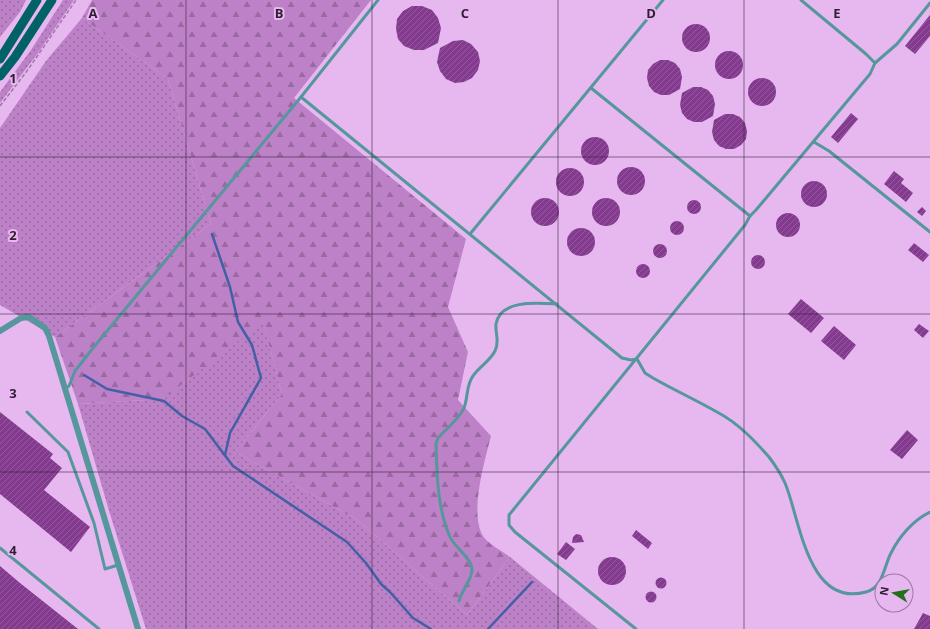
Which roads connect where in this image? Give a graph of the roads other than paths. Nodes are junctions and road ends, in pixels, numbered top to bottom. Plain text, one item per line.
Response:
1 (37, 0) edge
2 (52, 0) edge
3 (378, 0) edge
4 (663, 0) edge
5 (801, 0) edge
6 (930, 3) edge
7 (0, 58) edge
8 (875, 64) junction
9 (0, 76) edge
10 (591, 88) junction
11 (301, 97) junction
12 (814, 142) junction
13 (750, 216) junction
14 (930, 232) edge
15 (470, 234) junction
16 (557, 304) junction
17 (0, 331) edge
18 (637, 359) junction
19 (65, 389) junction
20 (27, 412) dead end
21 (930, 512) edge
22 (0, 548) edge
23 (120, 565) junction
24 (459, 601) dead end
25 (99, 629) edge
26 (138, 629) edge
27 (636, 629) edge

1 - 7 main road
2 - 9 main road
3 - 11 lane
4 - 10 lane
5 - 8 lane
6 - 8 lane
8 - 12 lane
10 - 13 lane
10 - 15 lane
11 - 15 lane
11 - 19 lane
12 - 13 lane
12 - 14 lane
13 - 18 lane
15 - 16 lane
16 - 18 lane
16 - 24 lane
17 - 19 street
18 - 21 lane
18 - 27 lane
19 - 23 street
20 - 23 lane
22 - 25 lane
23 - 26 street

